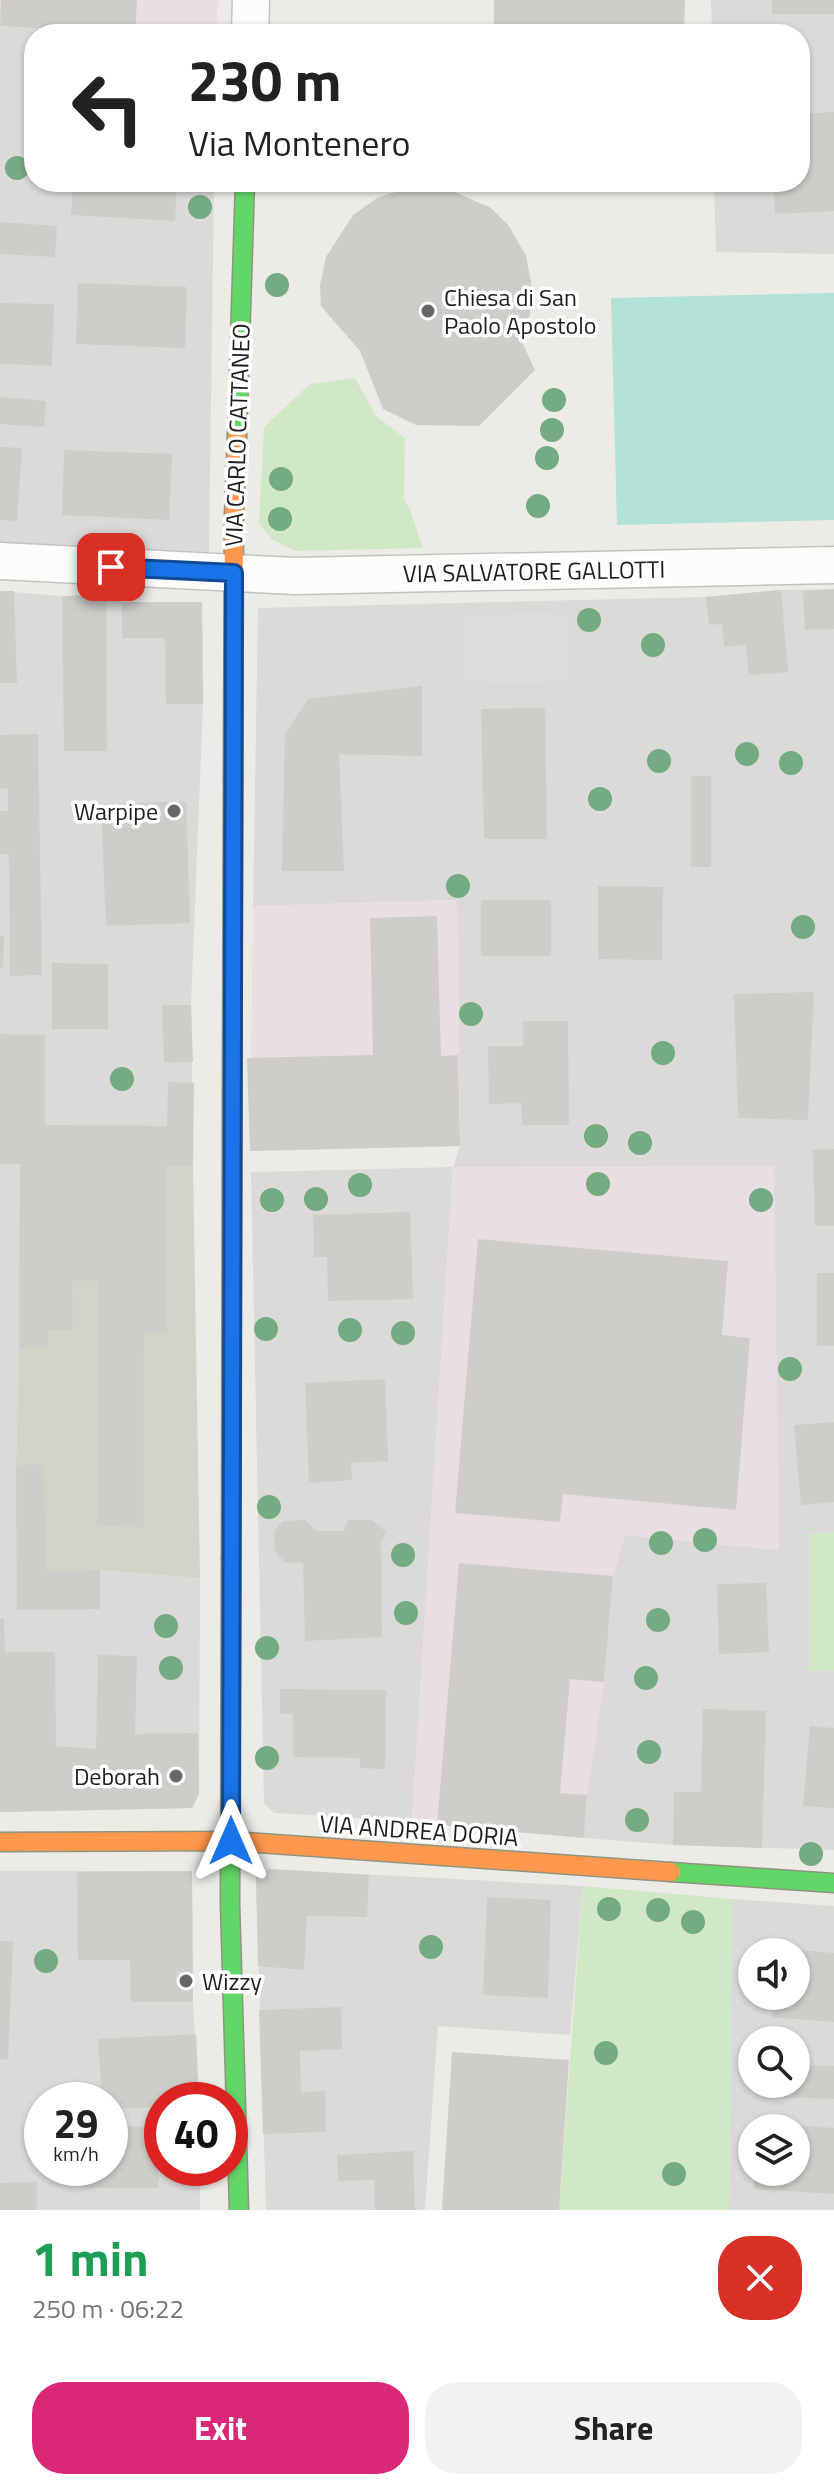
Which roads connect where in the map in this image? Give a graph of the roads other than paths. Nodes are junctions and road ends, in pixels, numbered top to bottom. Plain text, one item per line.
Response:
1 (251, 0) edge
2 (250, 24) edge
3 (245, 192) edge
4 (0, 561) edge
5 (834, 565) edge
6 (234, 573) junction
7 (231, 1841) junction
8 (0, 1842) edge
9 (834, 1883) edge
10 (239, 2210) edge

1 - 2 street
3 - 6 street, VIA CARLO CATTANEO
4 - 6 street, VIA SALVATORE GALLOTTI
5 - 6 street, VIA SALVATORE GALLOTTI
6 - 7 street, VIA CARLO CATTANEO
7 - 8 street, VIA ANDREA DORIA
7 - 9 street, VIA ANDREA DORIA
7 - 10 street, VIA CARLO CATTANEO

